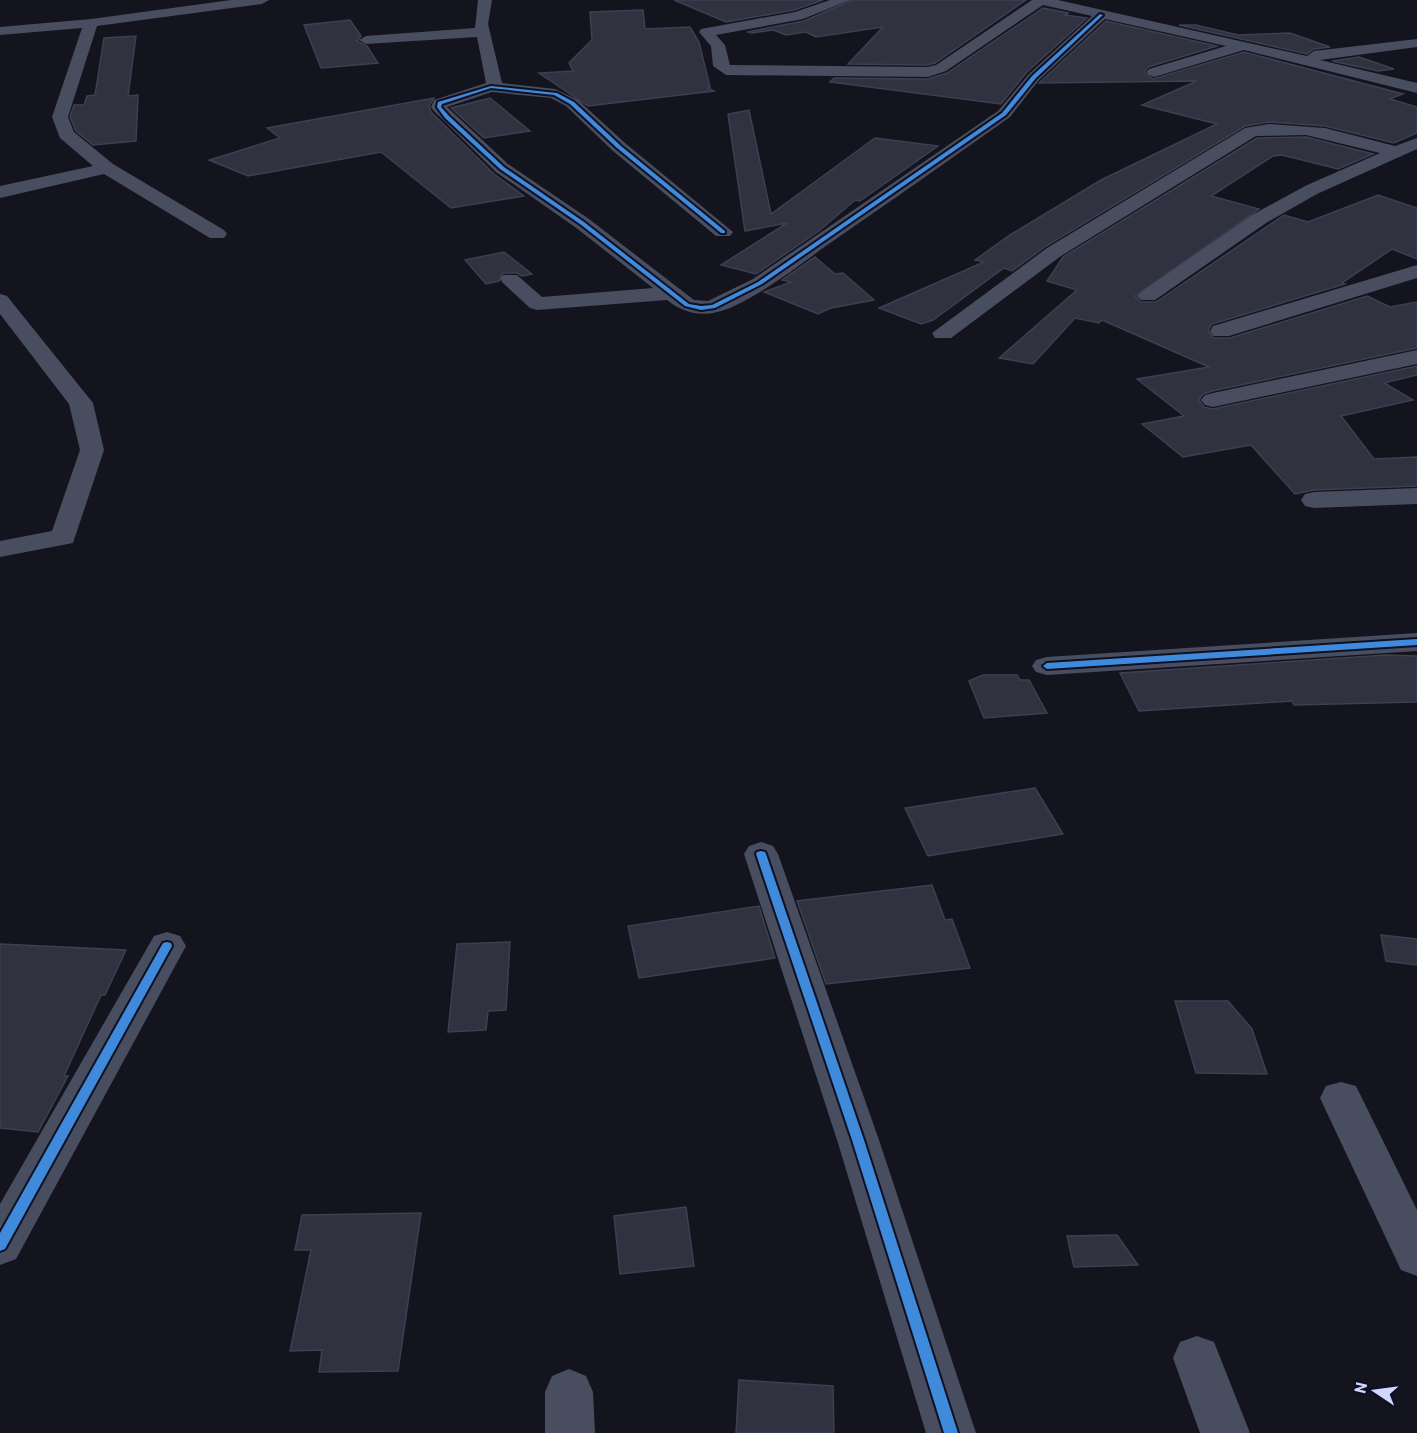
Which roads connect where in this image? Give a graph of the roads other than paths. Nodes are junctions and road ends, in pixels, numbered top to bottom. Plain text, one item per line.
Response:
1 (262, 0) edge
2 (485, 0) edge
3 (843, 0) edge
4 (1040, 0) edge
5 (1101, 15) junction
6 (91, 23) junction
7 (0, 31) edge
8 (483, 32) junction
9 (366, 40) dead end
10 (1417, 42) edge
11 (1246, 46) junction
12 (1298, 58) junction
13 (1417, 71) edge
14 (1154, 72) dead end
15 (1371, 77) junction
16 (491, 87) junction
17 (1417, 88) edge
18 (1417, 143) edge
19 (1397, 152) junction
20 (107, 168) junction
21 (0, 192) edge
22 (723, 232) dead end
23 (218, 234) dead end
24 (1417, 271) edge
25 (510, 279) dead end
26 (673, 293) junction
27 (1148, 296) dead end
28 (0, 300) edge
29 (1221, 331) dead end
30 (943, 333) dead end
31 (1417, 357) edge
32 (1213, 400) dead end
33 (1417, 496) edge
34 (1314, 500) dead end
35 (0, 549) edge
36 (1417, 642) edge
37 (1047, 666) dead end
38 (761, 854) dead end
39 (167, 946) dead end
40 (1341, 1098) dead end
41 (0, 1245) edge
42 (1417, 1256) edge
43 (1197, 1358) dead end
44 (951, 1433) edge
45 (1225, 1433) edge

1 - 6 street
2 - 8 street
3 - 4 street
4 - 5 street
5 - 11 street
5 - 26 street
6 - 7 street
6 - 20 street
8 - 9 street
8 - 16 street
10 - 12 street
11 - 12 street
11 - 14 street
12 - 15 street
13 - 15 street
15 - 17 street
16 - 22 street
16 - 26 street
18 - 19 street
19 - 27 street
19 - 30 street
20 - 21 street
20 - 23 street
24 - 29 street
25 - 26 street
28 - 35 street
31 - 32 street
33 - 34 street
36 - 37 street
38 - 44 street
39 - 41 street
40 - 42 street
43 - 45 street

